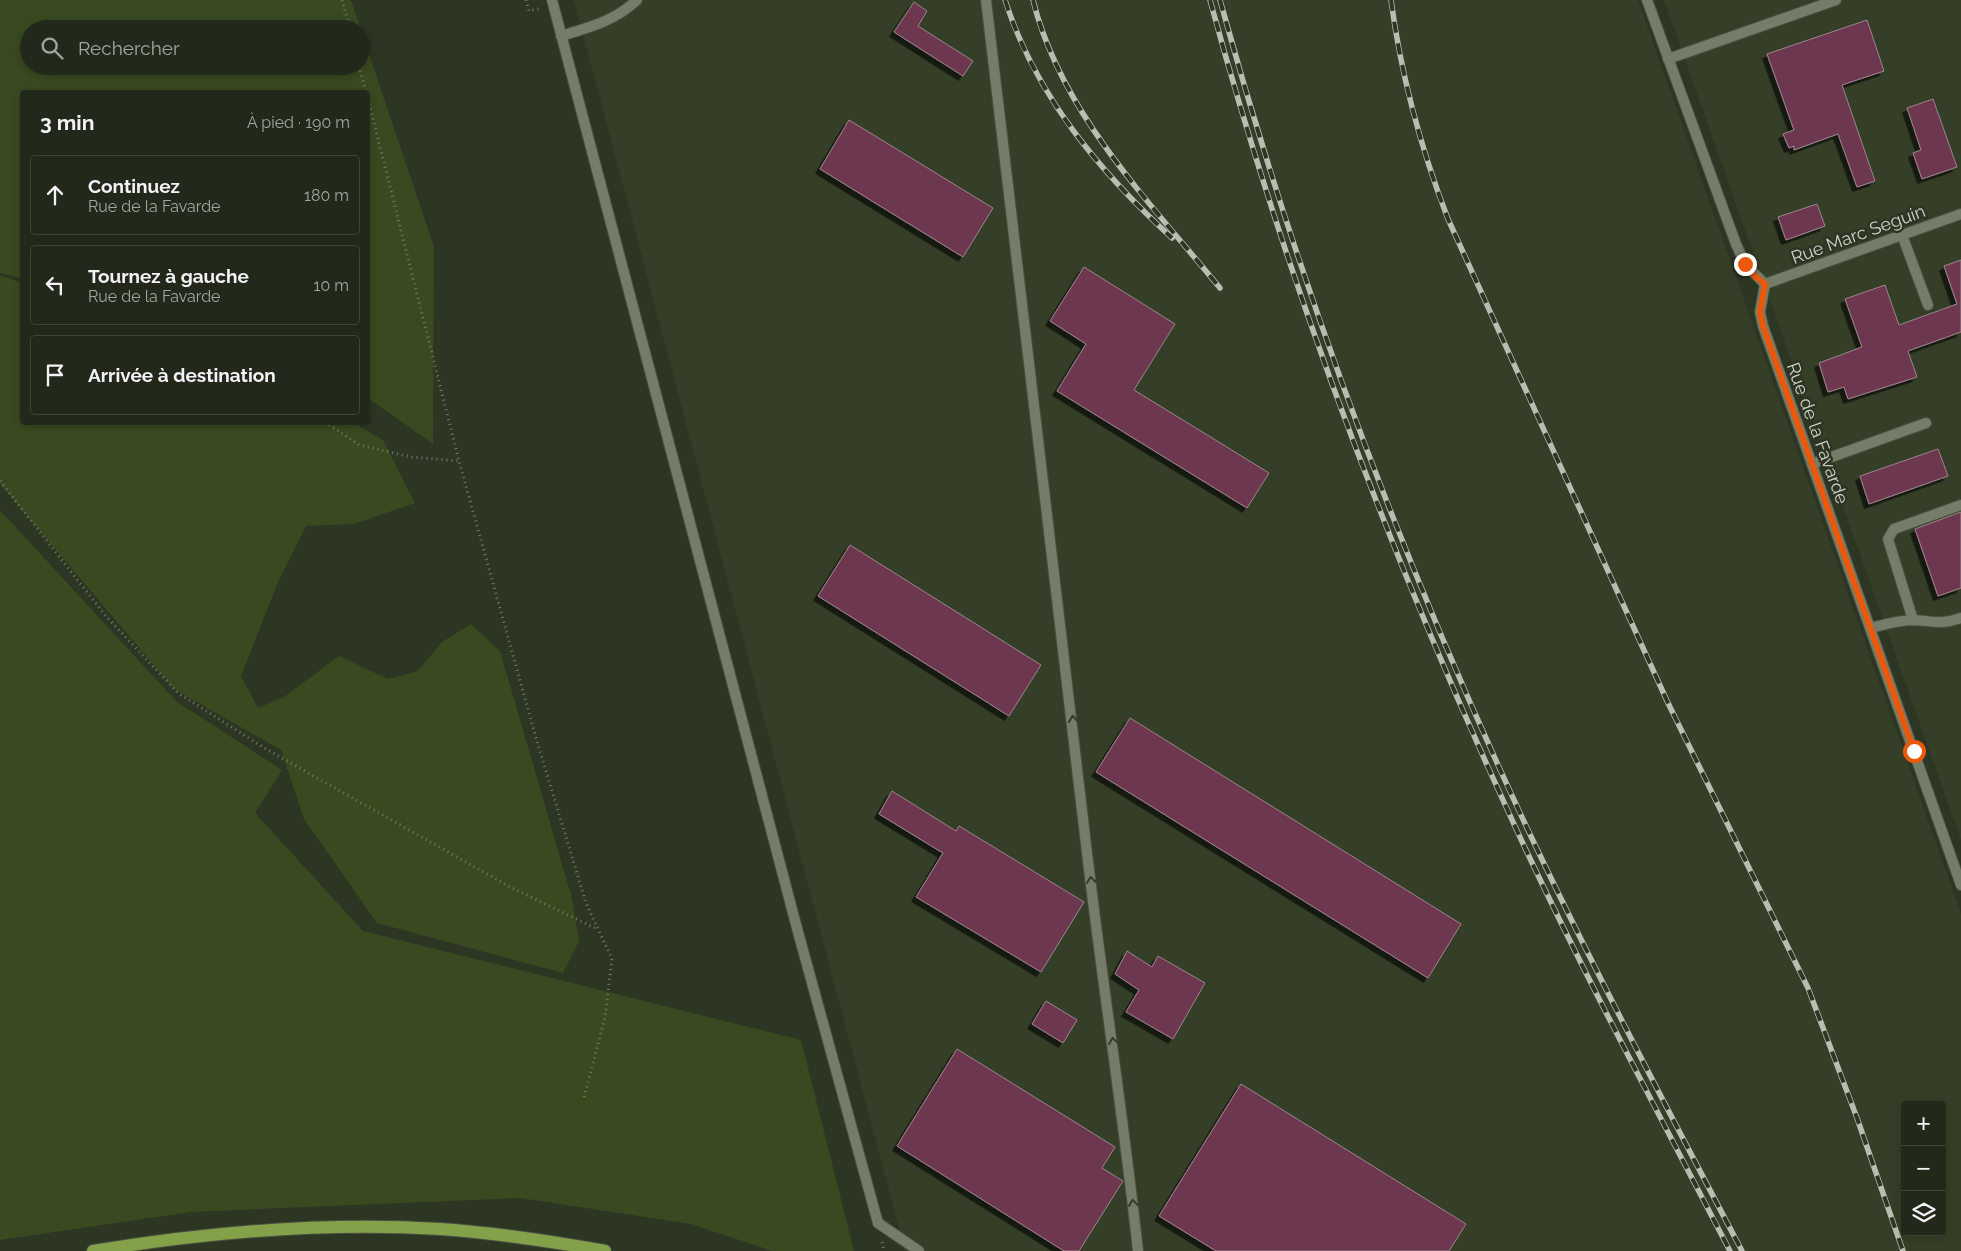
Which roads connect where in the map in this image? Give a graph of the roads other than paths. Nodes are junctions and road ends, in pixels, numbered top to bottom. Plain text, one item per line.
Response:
1 (637, 0) edge
2 (986, 0) edge
3 (1647, 0) edge
4 (1836, 0) edge
5 (553, 3) edge
6 (561, 36) junction
7 (1668, 59) junction
8 (1961, 214) edge
9 (1902, 235) junction
10 (1765, 284) junction
11 (1928, 305) dead end
12 (1926, 423) dead end
13 (1812, 464) junction
14 (1961, 505) edge
15 (1961, 618) edge
16 (1913, 620) junction
17 (1870, 628) junction
18 (1961, 885) edge
19 (93, 1251) edge
20 (605, 1251) edge
21 (919, 1251) edge
22 (1138, 1251) edge

1 - 6 street
22 -> 2 street
3 - 7 street
4 - 7 street
5 - 6 street
6 - 21 street
7 - 10 street
8 - 9 street, Rue Marc Seguin
9 - 10 street, Rue Marc Seguin
9 - 11 street
10 - 13 street, Rue de la Favarde
12 - 13 street
13 - 17 street, Rue de la Favarde
14 - 16 street
15 - 16 street
16 - 17 street
17 - 18 street, Rue de la Favarde
19 - 20 main road

